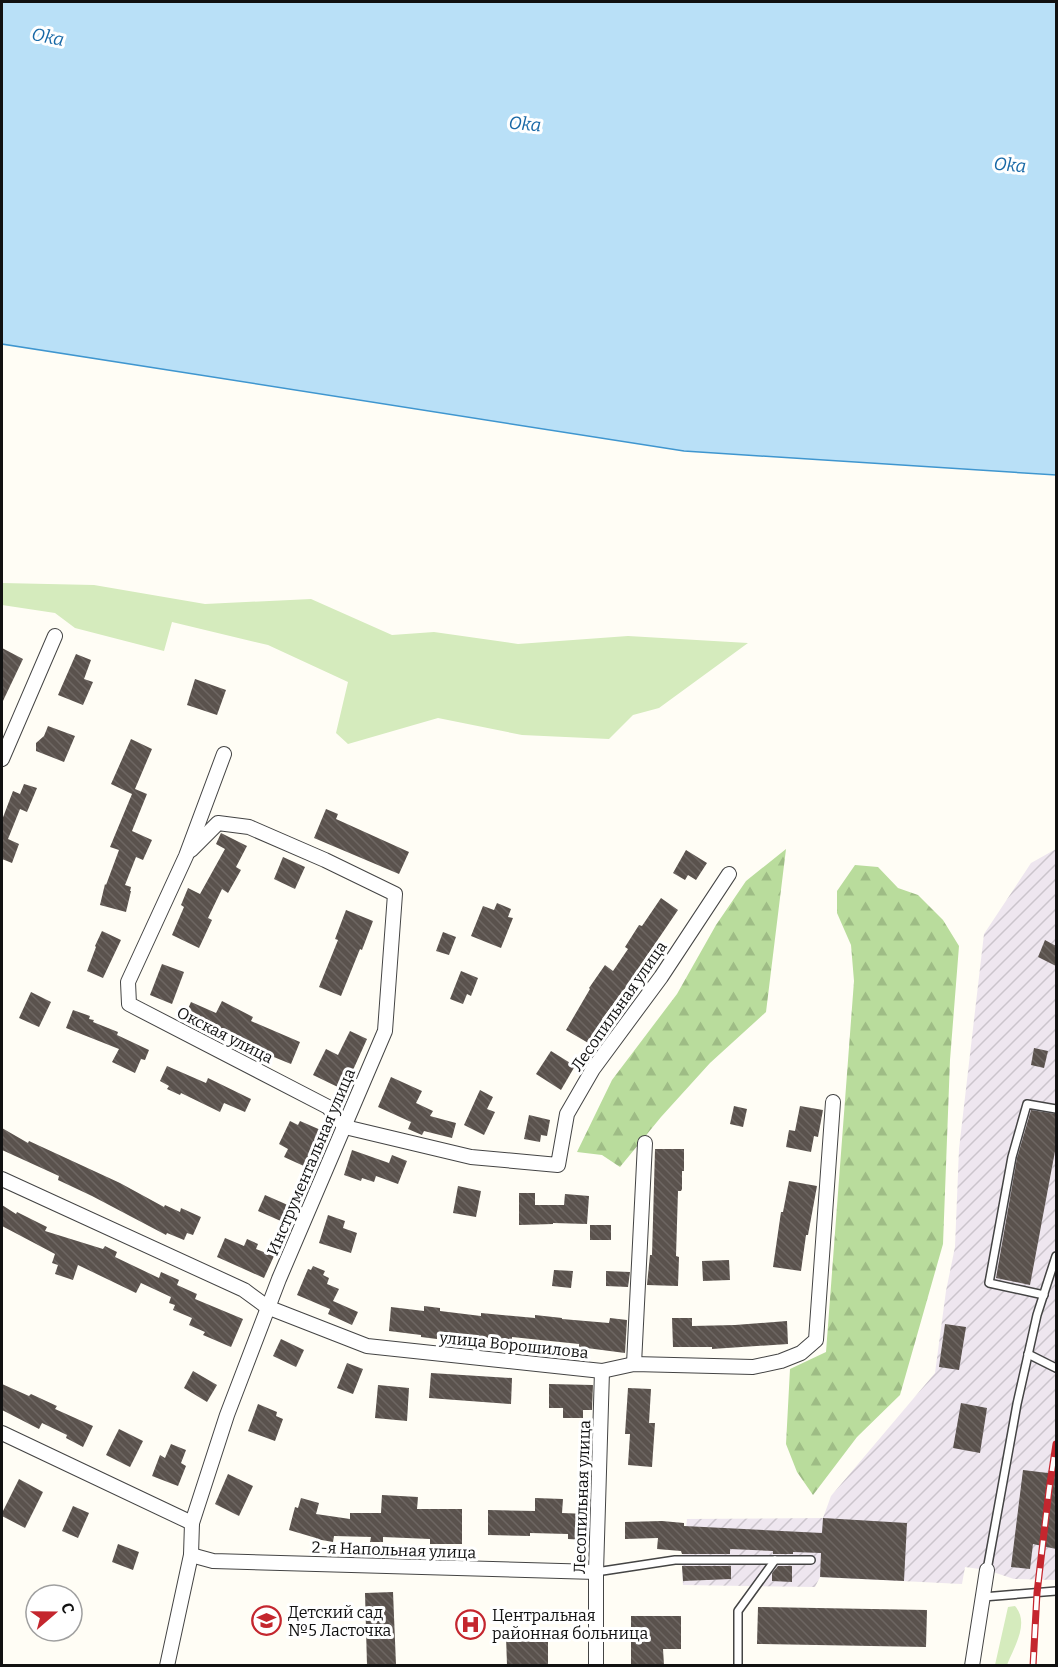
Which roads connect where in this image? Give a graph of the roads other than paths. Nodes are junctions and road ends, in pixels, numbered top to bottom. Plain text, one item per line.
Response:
1 (55, 636) dead end
2 (224, 754) dead end
3 (2, 759) edge
4 (186, 856) junction
5 (729, 874) dead end
6 (833, 1102) dead end
7 (1056, 1109) edge
8 (345, 1127) junction
9 (645, 1143) dead end
10 (2, 1179) edge
11 (1056, 1256) edge
12 (1044, 1295) junction
13 (267, 1307) junction
14 (1028, 1354) junction
15 (634, 1364) junction
16 (1056, 1368) edge
17 (602, 1371) junction
18 (2, 1432) edge
19 (192, 1523) junction
20 (191, 1555) junction
21 (775, 1560) junction
22 (812, 1560) dead end
23 (987, 1569) joint
24 (596, 1572) junction
25 (1056, 1591) edge
26 (983, 1597) junction
27 (167, 1665) edge
28 (596, 1665) edge
29 (738, 1665) edge
30 (972, 1665) edge

1 - 3 street
2 - 4 street, Окская улица
4 - 8 street, Окская улица
4 - 8 street, Инструментальная улица
5 - 8 street, Лесопильная улица
6 - 15 street, улица Ворошилова
7 - 12 lane
8 - 13 street, Инструментальная улица
9 - 15 street
10 - 13 street, улица Ворошилова
11 - 12 lane
12 - 14 lane
13 - 17 street, улица Ворошилова
13 - 19 street, Инструментальная улица
14 - 16 lane
14 - 23 lane
15 - 17 street, улица Ворошилова
17 - 24 street, Лесопильная улица
18 - 19 street
19 - 20 street, Инструментальная улица
20 - 24 street, 2-я Напольная улица
20 - 27 street, Инструментальная улица
21 - 22 lane
21 - 24 lane
21 - 29 lane
23 - 26 street
24 - 28 street, Лесопильная улица
25 - 26 lane
26 - 30 street

